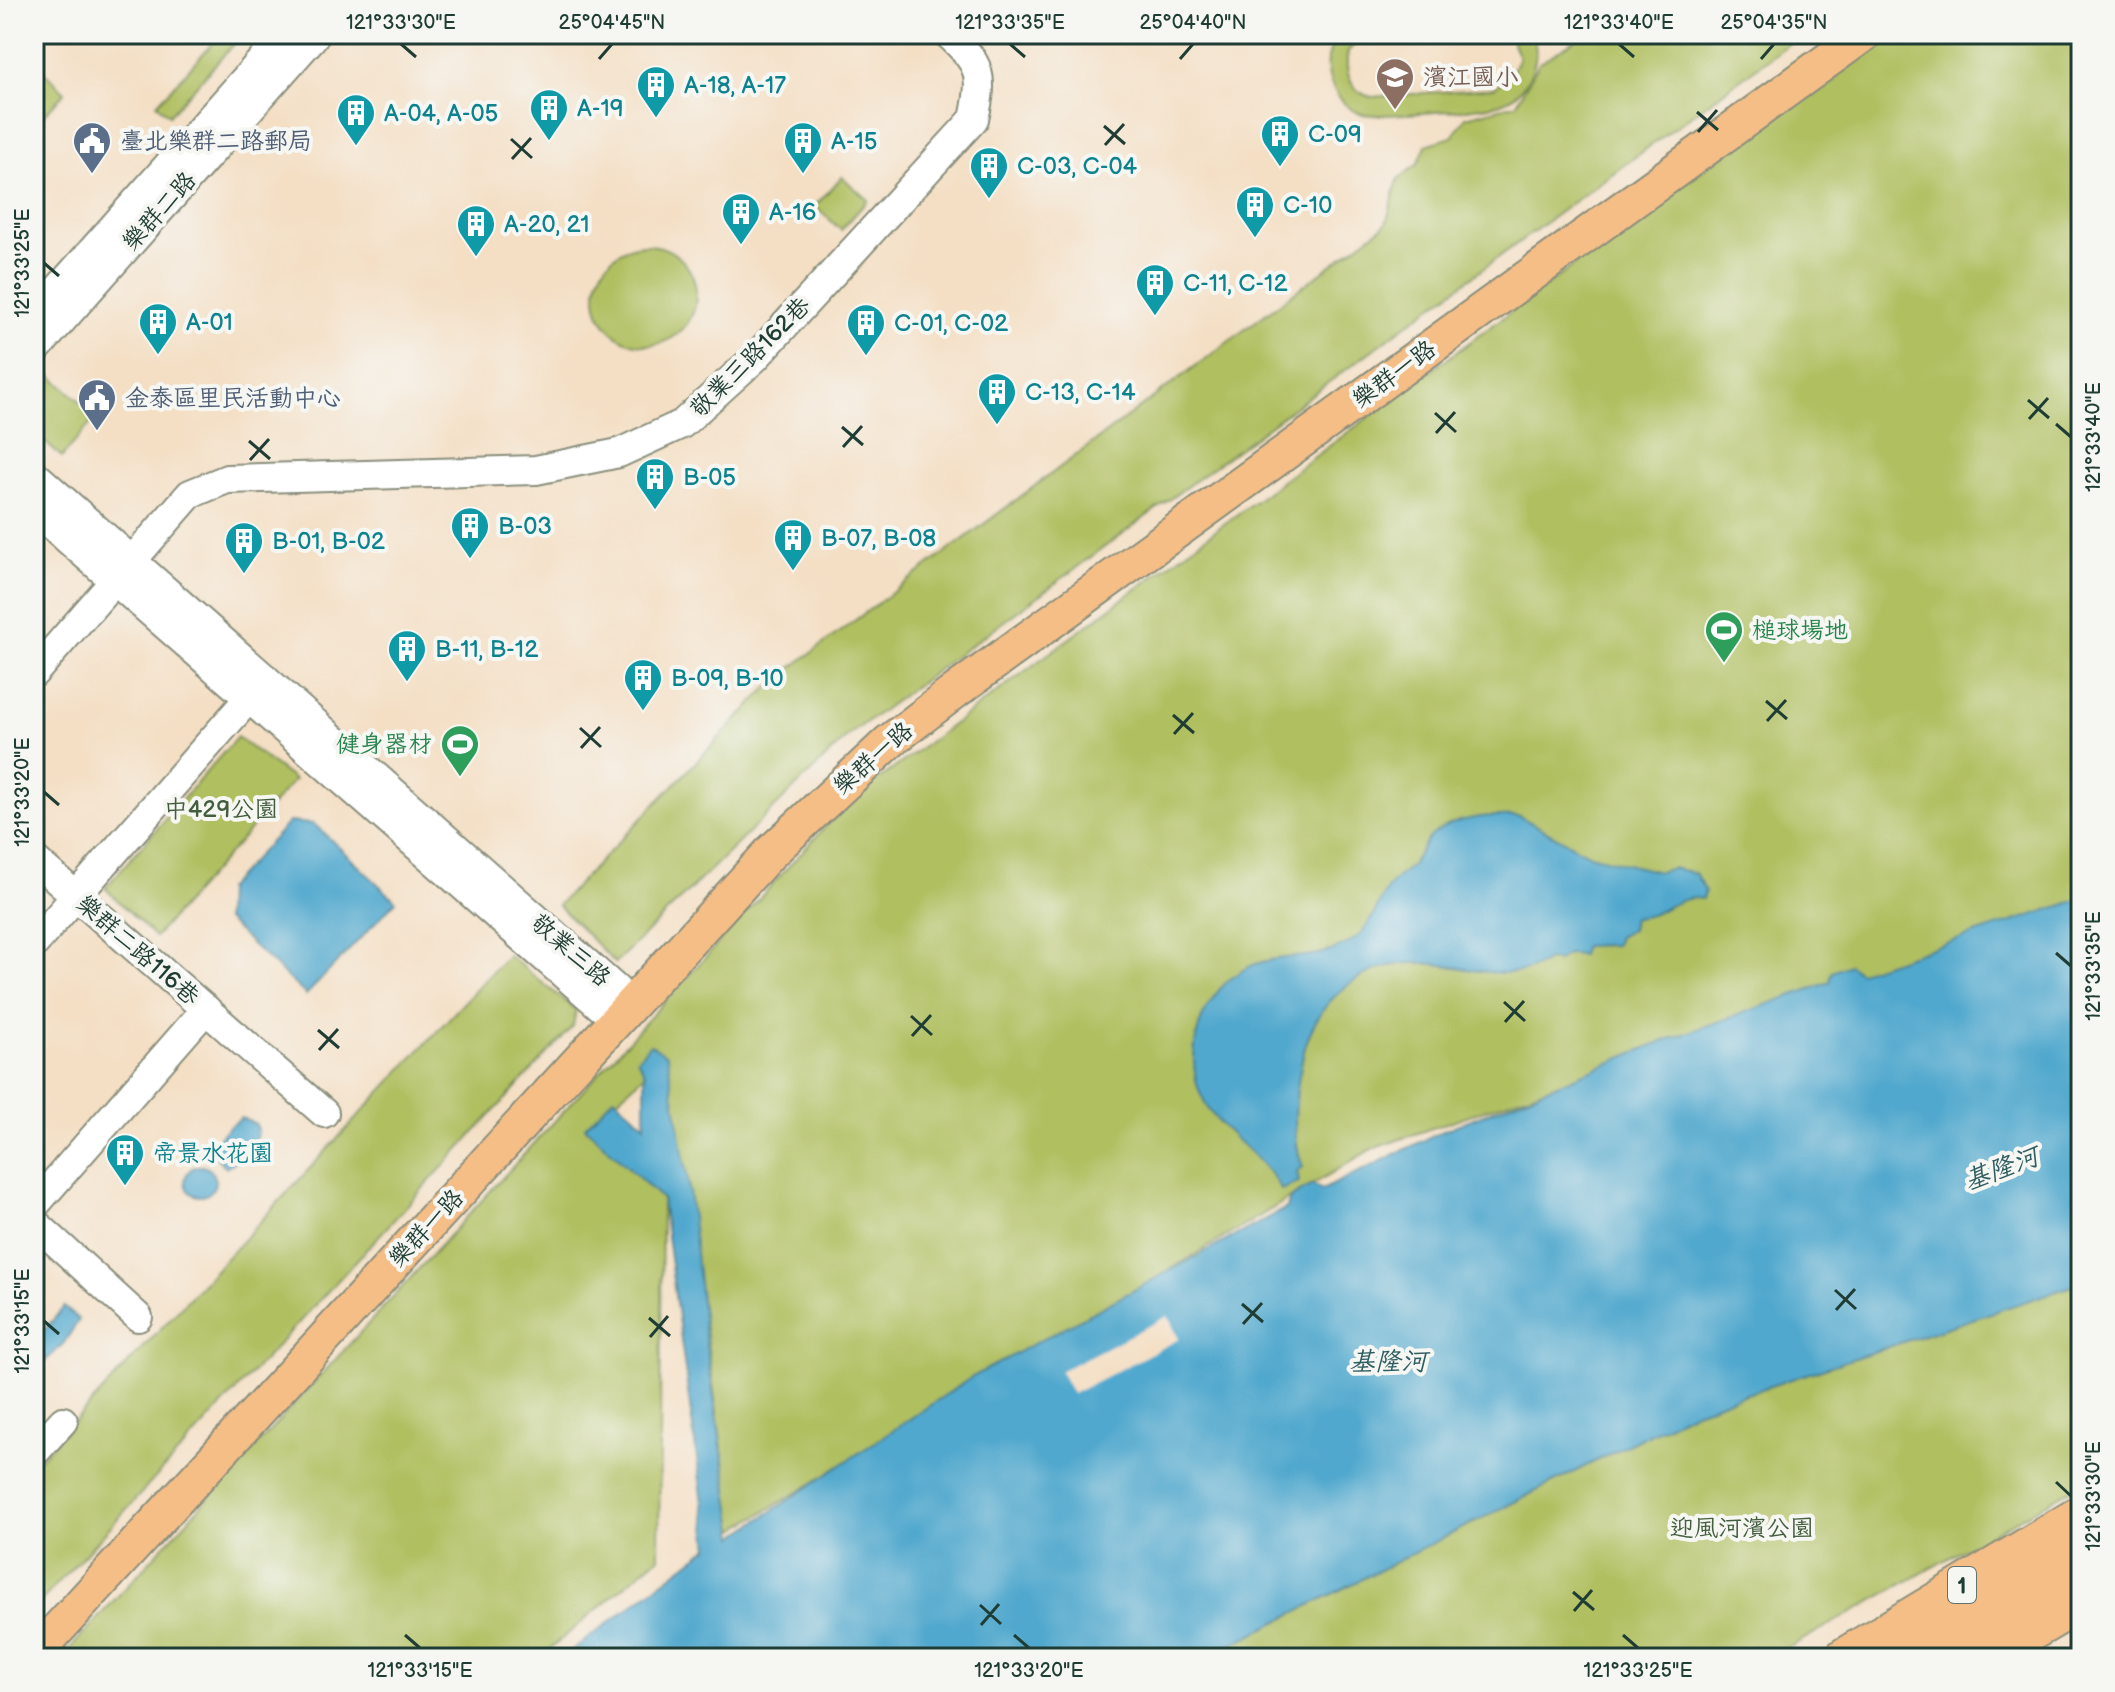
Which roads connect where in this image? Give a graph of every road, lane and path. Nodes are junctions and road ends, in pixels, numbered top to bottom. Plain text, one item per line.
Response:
1 (285, 34) edge
2 (316, 34) edge
3 (948, 34) edge
4 (1828, 34) edge
5 (1864, 34) edge
6 (34, 316) edge
7 (34, 352) edge
8 (34, 474) edge
9 (34, 510) edge
10 (122, 571) junction
11 (34, 673) edge
12 (249, 698) junction
13 (34, 859) edge
14 (76, 896) junction
15 (34, 944) edge
16 (614, 1003) junction
17 (206, 1009) junction
18 (324, 1113) dead end
19 (34, 1206) edge
20 (34, 1222) edge
21 (138, 1317) dead end
22 (63, 1421) dead end
23 (34, 1453) edge
24 (2081, 1516) edge
25 (2081, 1560) edge
26 (2081, 1601) edge
27 (34, 1623) edge
28 (34, 1655) edge
29 (1845, 1658) edge
30 (1917, 1658) edge
31 (1984, 1658) edge

1 - 6 street, 樂群二路
2 - 7 street, 樂群二路
3 - 10 street, 敬業三路162巷
4 - 16 main road, 樂群一路
5 - 16 main road, 樂群一路
8 - 10 street, 敬業三路
9 - 10 street, 敬業三路
10 - 11 street, 敬業三路162巷
10 - 12 street, 敬業三路
10 - 16 street, 敬業三路
12 - 14 street
12 - 16 street, 敬業三路
13 - 14 street, 樂群二路116巷
14 - 15 street
14 - 17 street, 樂群二路116巷
16 - 27 main road, 樂群一路
16 - 28 main road, 樂群一路
17 - 18 street, 樂群二路116巷
17 - 19 street
20 - 21 street
22 - 23 street
24 - 29 highway, 1
25 - 30 highway, 1
26 - 31 highway

